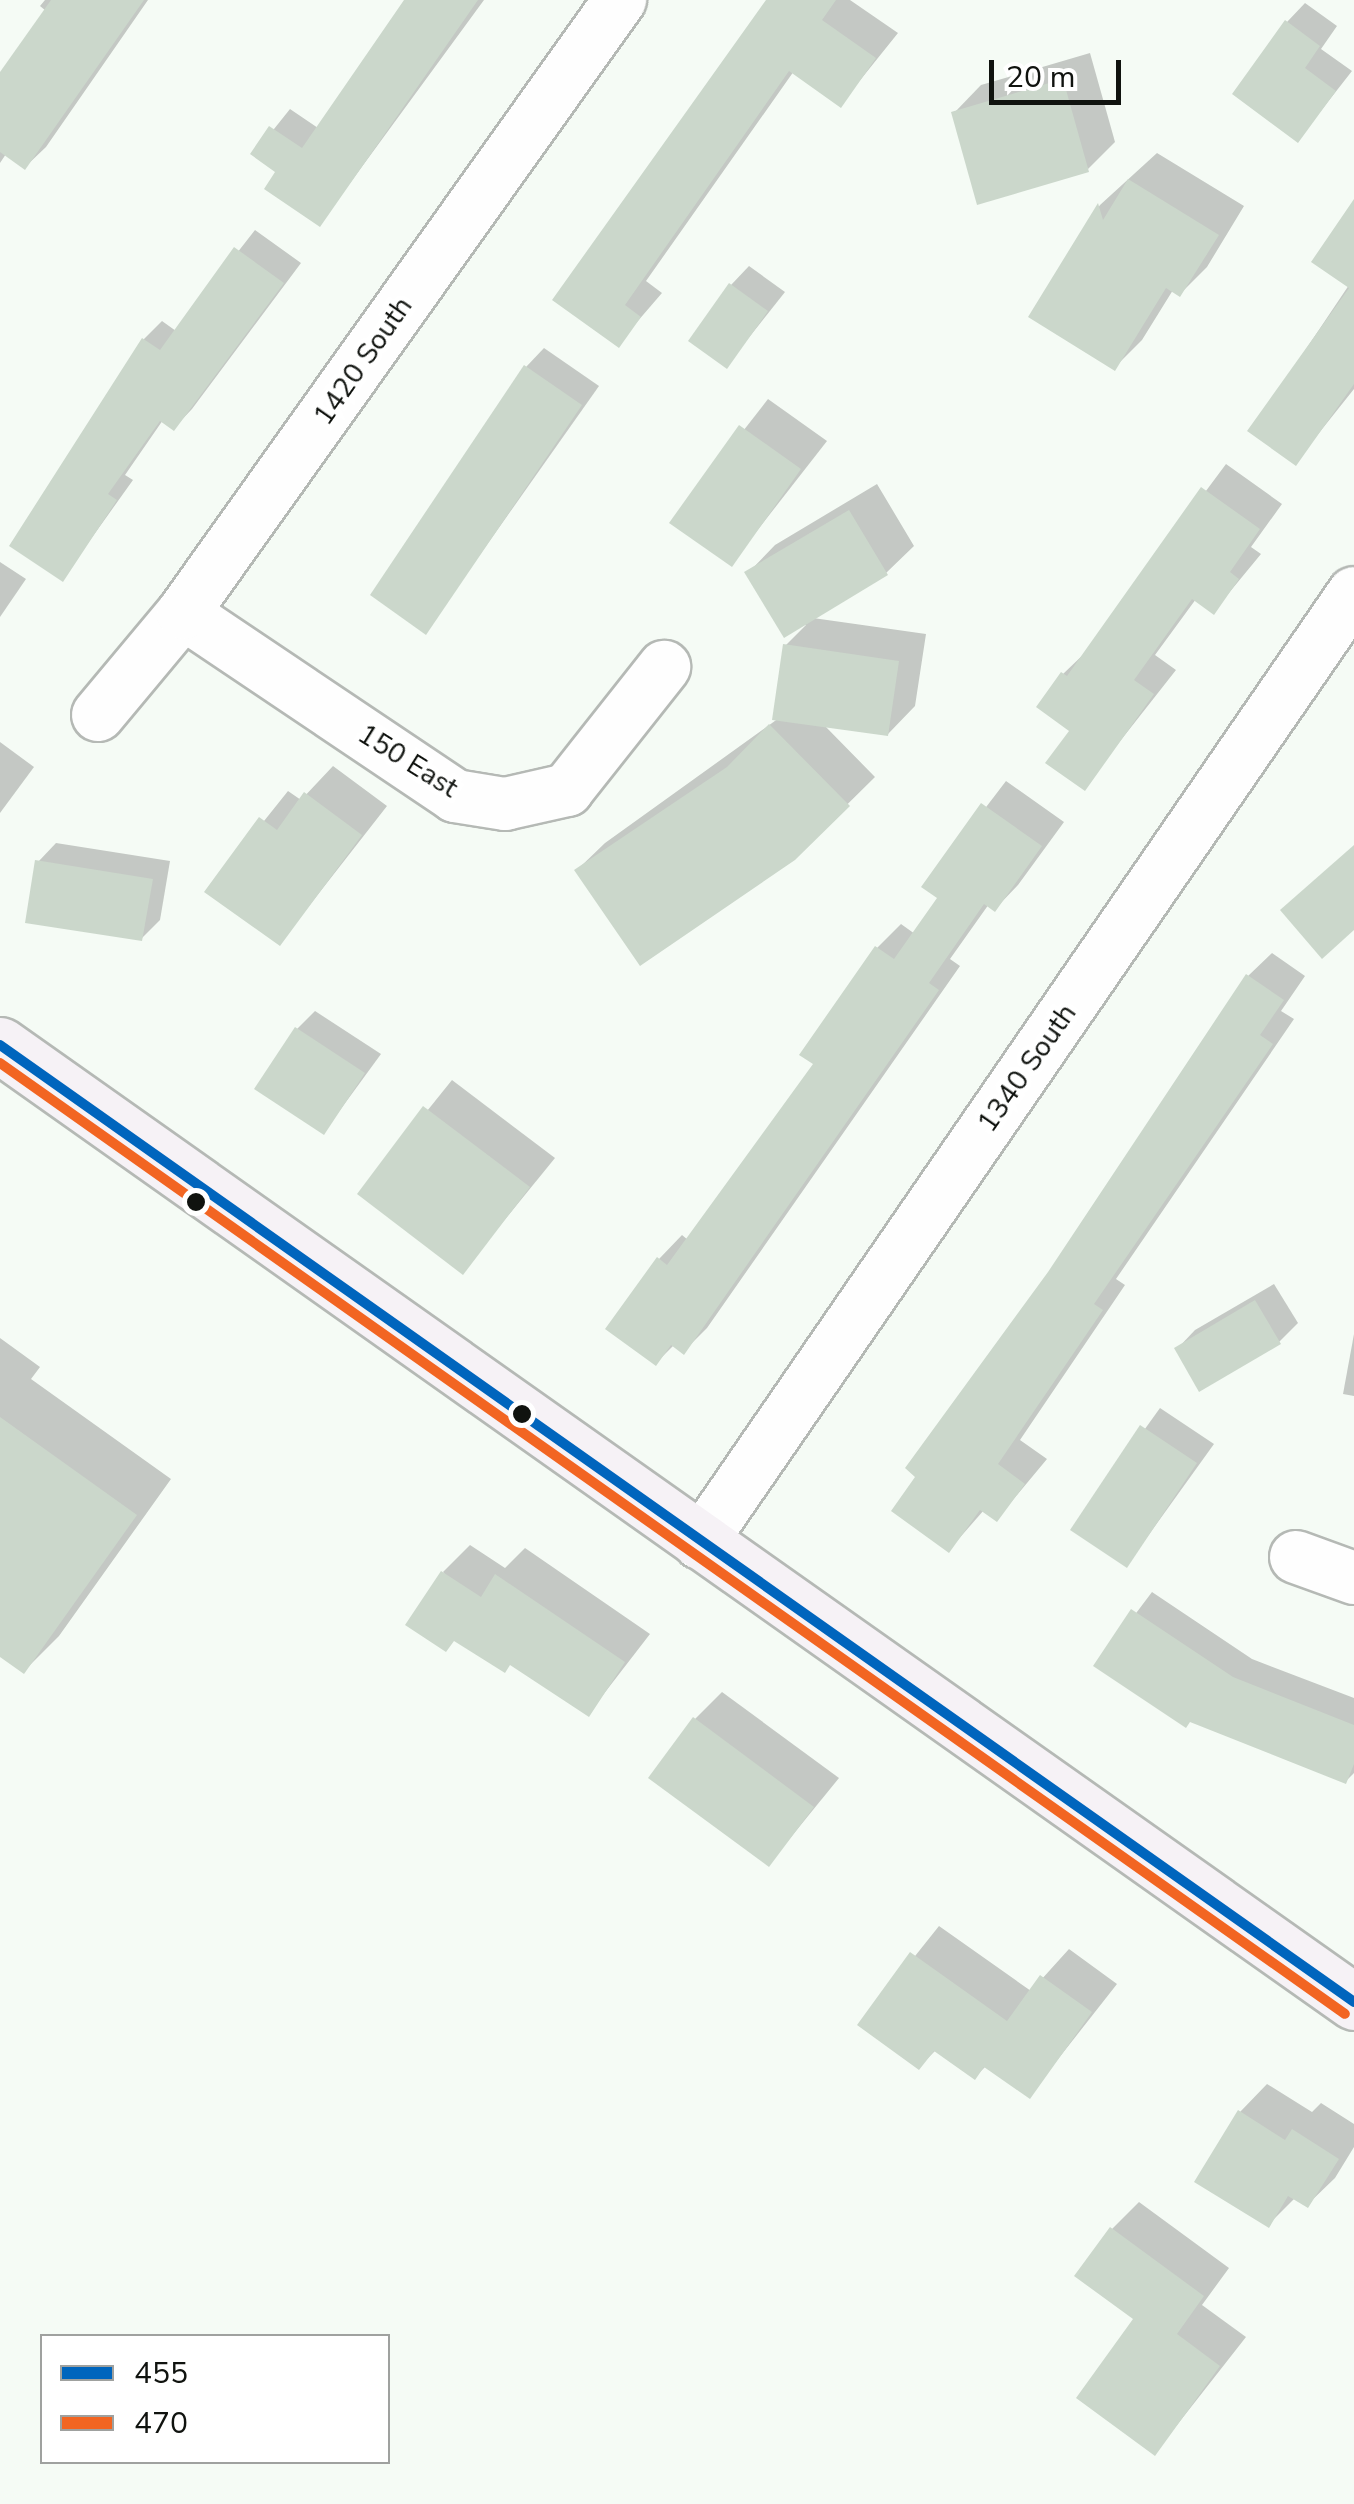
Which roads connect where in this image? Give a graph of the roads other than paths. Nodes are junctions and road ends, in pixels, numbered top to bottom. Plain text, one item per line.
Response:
1 (620, 0) edge
2 (183, 613) junction
3 (1347, 622) edge
4 (664, 667) dead end
5 (98, 714) dead end
6 (0, 1045) edge
7 (700, 1543) junction
8 (1296, 1557) dead end
9 (1354, 1578) edge
10 (1354, 2002) edge

1 - 2 street, 1420 South
2 - 4 street, 150 East
2 - 5 street, 1420 South
3 - 7 street, 1340 South
6 - 7 main road
7 - 10 main road
8 - 9 street

